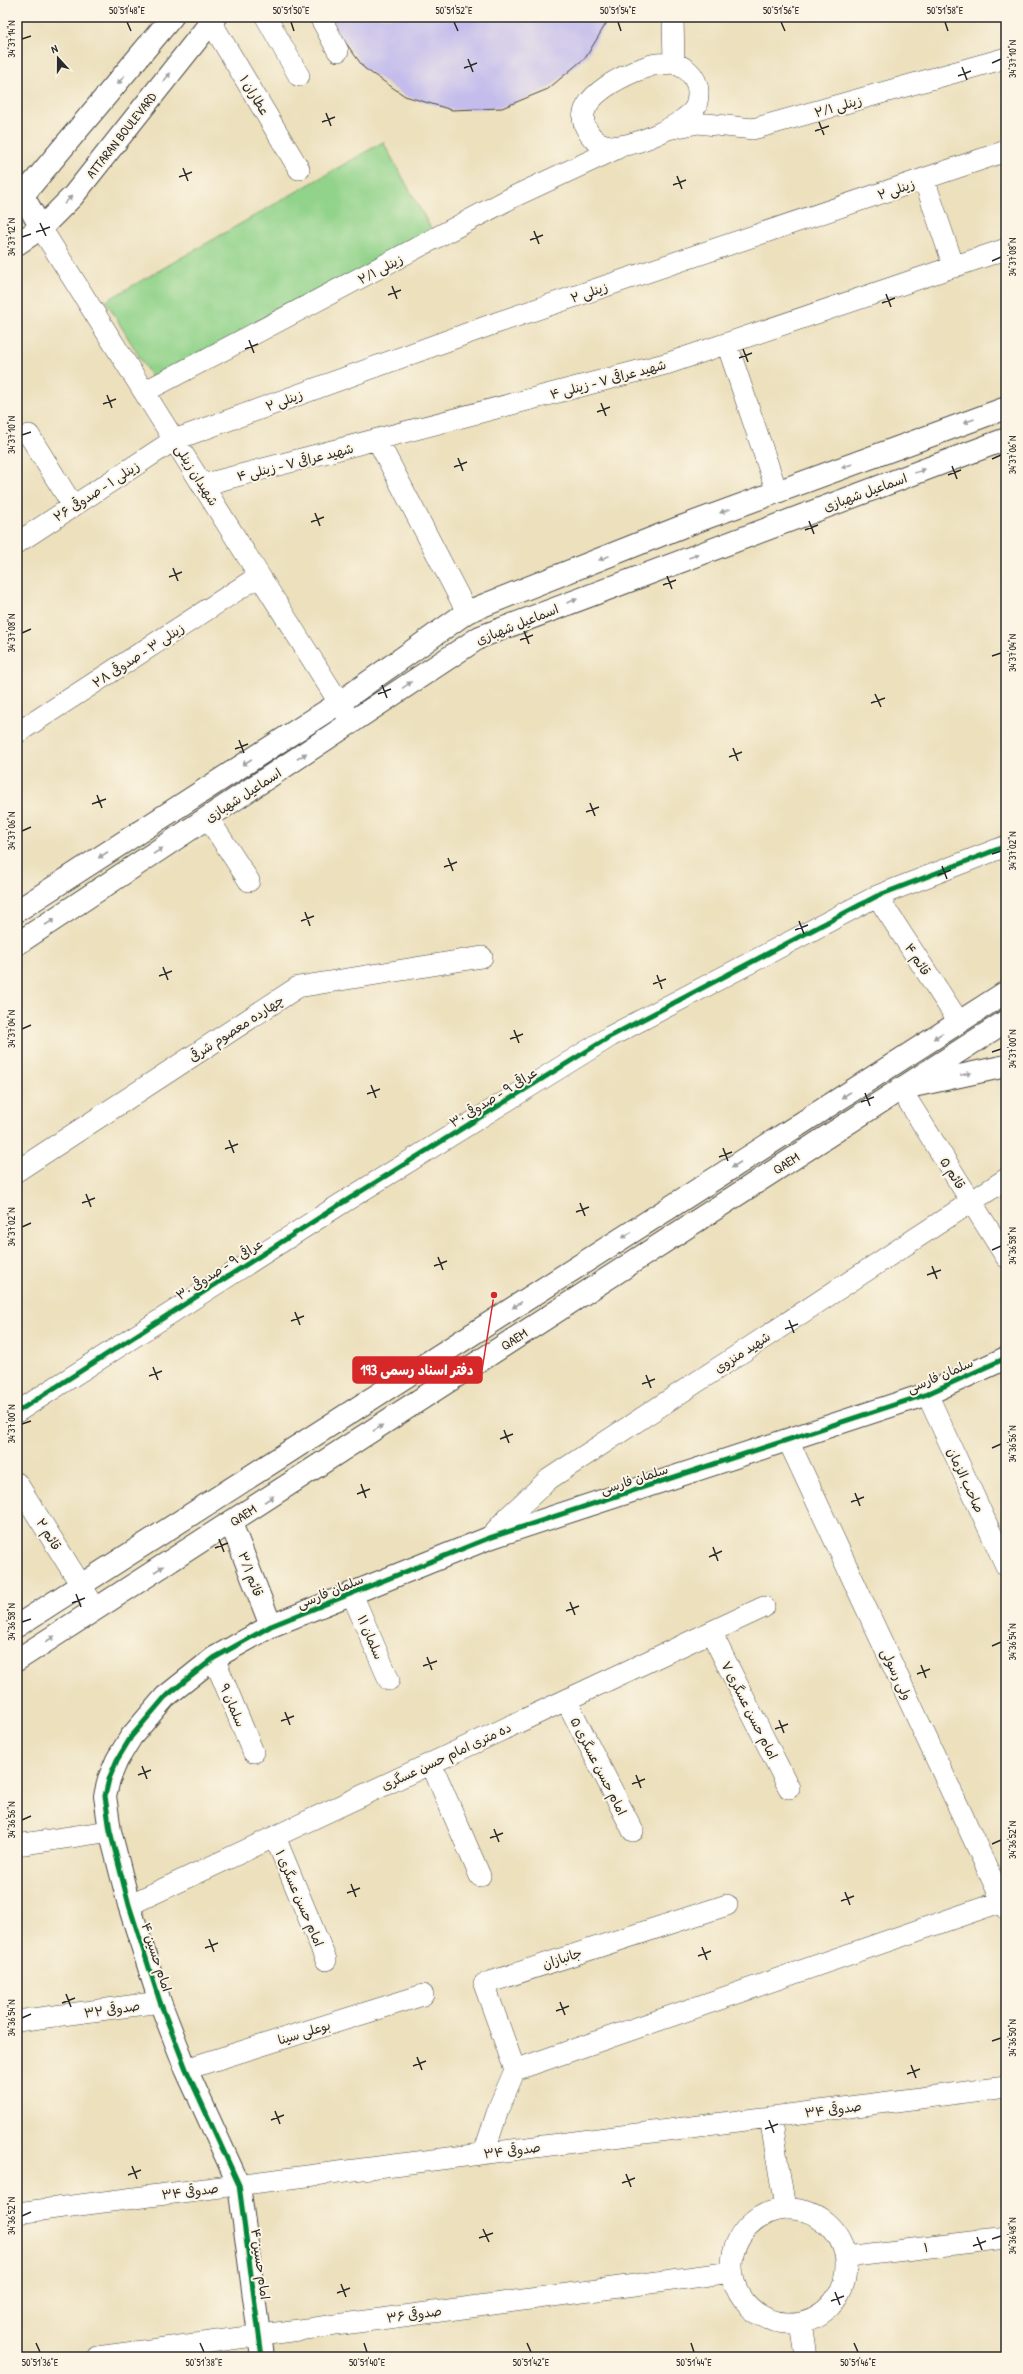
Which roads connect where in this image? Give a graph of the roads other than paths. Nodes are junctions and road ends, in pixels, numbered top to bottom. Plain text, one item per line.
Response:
1 (172, 17) edge
2 (266, 17) edge
3 (320, 17) edge
4 (673, 17) edge
5 (213, 19) edge
6 (338, 51) dead end
7 (1006, 58) edge
8 (674, 64) junction
9 (299, 76) dead end
10 (668, 129) junction
11 (618, 148) junction
12 (1006, 151) edge
13 (299, 169) dead end
14 (924, 179) junction
15 (19, 193) edge
16 (41, 228) junction
17 (17, 244) edge
18 (1006, 249) edge
19 (954, 267) junction
20 (727, 344) junction
21 (144, 392) junction
22 (1006, 408) edge
23 (29, 435) dead end
24 (1006, 439) edge
25 (174, 440) junction
26 (378, 441) junction
27 (202, 485) junction
28 (777, 492) junction
29 (73, 506) junction
30 (17, 543) edge
31 (260, 576) junction
32 (467, 612) junction
33 (339, 703) junction
34 (352, 723) junction
35 (17, 733) edge
36 (208, 818) junction
37 (1006, 846) edge
38 (249, 881) dead end
39 (876, 896) junction
40 (17, 910) edge
41 (17, 944) edge
42 (482, 957) dead end
43 (1006, 992) edge
44 (1006, 1021) edge
45 (960, 1022) junction
46 (1006, 1066) edge
47 (900, 1088) junction
48 (17, 1171) edge
49 (1006, 1178) edge
50 (971, 1201) junction
51 (1006, 1257) edge
52 (1006, 1358) edge
53 (927, 1394) junction
54 (17, 1412) edge
55 (788, 1440) junction
56 (17, 1483) edge
57 (231, 1523) junction
58 (489, 1538) junction
59 (1006, 1566) edge
60 (80, 1584) junction
61 (352, 1594) junction
62 (764, 1607) dead end
63 (96, 1609) junction
64 (17, 1626) edge
65 (271, 1626) junction
66 (711, 1632) junction
67 (214, 1658) junction
68 (17, 1660) edge
69 (389, 1680) dead end
70 (566, 1700) junction
71 (253, 1752) dead end
72 (430, 1763) junction
73 (789, 1788) dead end
74 (110, 1831) junction
75 (633, 1831) dead end
76 (275, 1836) junction
77 (17, 1845) edge
78 (480, 1876) dead end
79 (129, 1905) junction
80 (728, 1905) dead end
81 (1004, 1905) edge
82 (326, 1960) dead end
83 (423, 1995) dead end
84 (160, 2002) junction
85 (17, 2021) edge
86 (186, 2069) junction
87 (515, 2070) junction
88 (1006, 2087) edge
89 (770, 2117) junction
90 (484, 2154) junction
91 (239, 2185) junction
92 (785, 2208) junction
93 (17, 2213) edge
94 (1006, 2238) edge
95 (846, 2257) junction
96 (732, 2272) junction
97 (801, 2322) junction
98 (259, 2335) junction
99 (97, 2357) edge
100 (262, 2357) edge
101 (806, 2357) edge

1 -> 15 street
2 - 9 street
3 - 6 street
4 - 8 street
5 - 13 street, عطاران ۱
16 -> 5 street, ATTARAN BOULEVARD
7 - 10 street, زینلی ۲/۱
8 - 10 street
8 - 11 street
10 - 11 street, زینلی ۲/۱
11 - 21 street, زینلی ۲/۱
12 - 14 street, زینلی ۲
14 - 19 street
14 - 25 street, زینلی ۲
15 - 16 street
16 - 17 street, ATTARAN BOULEVARD
16 - 21 street, شهیدان زینلی
18 - 19 street, شهید عراقی ۷ - زینلی ۴
19 - 20 street, شهید عراقی ۷ - زینلی ۴
20 - 26 street, شهید عراقی ۷ - زینلی ۴
20 - 28 street
21 - 25 street, شهیدان زینلی
22 -> 28 street, اسماعیل شهبازی
23 - 29 street
34 -> 24 street, اسماعیل شهبازی
25 - 27 street, شهیدان زینلی
25 - 29 street, زینلی ۱ - صدوقی ۲۶
26 - 27 street, شهید عراقی ۷ - زینلی ۴
26 - 32 street
27 - 31 street, شهیدان زینلی
28 -> 32 street, اسماعیل شهبازی
29 - 30 street, زینلی ۱ - صدوقی ۲۶
31 - 33 street, شهیدان زینلی
31 - 35 street, زینلی ۳ - صدوقی ۲۸
32 - 33 street, اسماعیل شهبازی
33 - 34 street, شهیدان زینلی
33 -> 40 street, اسماعیل شهبازی
36 -> 34 street, اسماعیل شهبازی
36 - 38 street
41 -> 36 street, اسماعیل شهبازی
37 - 39 street, عراقی ۹ - صدوقی ۳۰
39 - 45 street, قائم ۴
39 - 54 street, عراقی ۹ - صدوقی ۳۰
42 - 48 street, چهارده معصوم شرقی
43 - 45 street, QAEM
44 - 47 street
45 -> 60 street, QAEM
47 -> 46 street, QAEM
47 - 50 street, قائم ۵
57 -> 47 street, QAEM
49 - 50 street, شهید منزوی
50 - 51 street, قائم ۵
50 - 58 street, شهید منزوی
52 - 53 street, سلمان فارسی
53 - 55 street, سلمان فارسی
53 - 59 street, صاحب الزمان
55 - 58 street, سلمان فارسی
55 - 81 street, ولی رسولی
56 - 60 street, قائم ۲
63 -> 57 street, QAEM
57 - 65 street, قائم ۳/۱
58 - 61 street, سلمان فارسی
60 - 63 street, قائم ۲
60 - 64 street, QAEM
61 - 65 street, سلمان فارسی
61 - 69 street, سلمان ۱۱
62 - 66 street, ده متری امام حسن عسگری
68 -> 63 street, QAEM
65 - 67 street, امام حسین ۴
66 - 70 street, ده متری امام حسن عسگری
66 - 73 street, امام حسن عسگری ۷
67 - 71 street, سلمان ۹
67 - 74 street, امام حسین ۴
70 - 72 street, ده متری امام حسن عسگری
70 - 75 street, امام حسن عسگری ۵
72 - 76 street, ده متری امام حسن عسگری
72 - 78 street
74 - 77 street
74 - 79 street, امام حسین ۴
76 - 79 street, ده متری امام حسن عسگری
76 - 82 street, امام حسن عسگری ۱
79 - 84 street, امام حسین ۴
80 - 87 street, جانبازان
81 - 87 street
83 - 86 street, بوعلی سینا
84 - 85 street, صدوقی ۳۲
84 - 86 street, امام حسین ۴
86 - 91 street, امام حسین ۴
87 - 90 street
88 - 89 street, صدوقی ۳۴
89 - 90 street, صدوقی ۳۴
89 - 92 street
90 - 91 street, صدوقی ۳۴
91 - 93 street, صدوقی ۳۴
91 - 98 street, امام حسین ۴
92 - 95 street
92 - 96 street
94 - 95 street, ۱
95 - 97 street
96 - 97 street
96 - 98 street, صدوقی ۳۶
97 - 101 street
98 - 99 street, صدوقی ۳۶
98 - 100 street, امام حسین ۴

